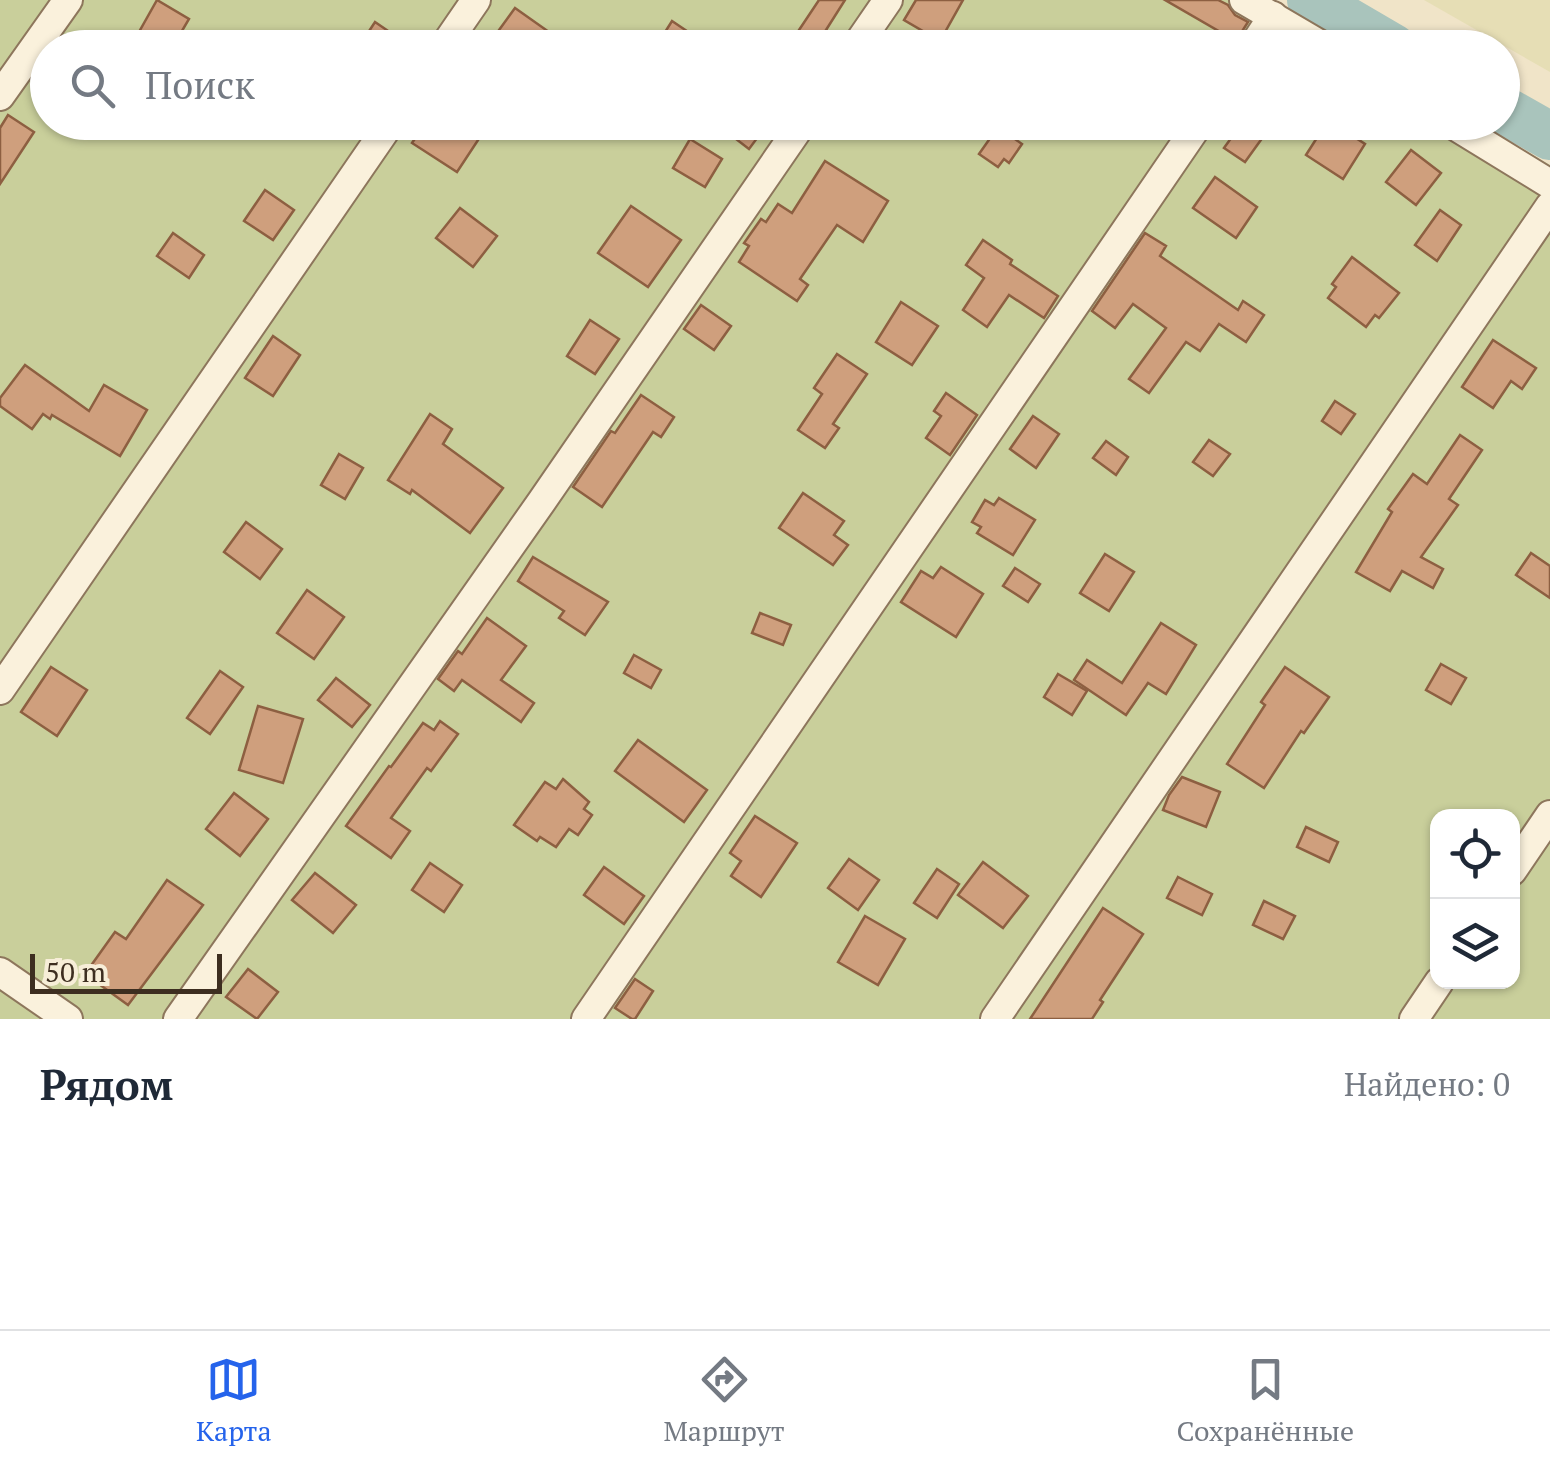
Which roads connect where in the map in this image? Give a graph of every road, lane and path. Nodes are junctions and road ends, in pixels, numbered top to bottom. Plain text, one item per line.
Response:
1 (68, 0) edge
2 (476, 0) edge
3 (888, 0) edge
4 (1244, 0) edge
5 (1274, 16) junction
6 (47, 30) edge
7 (455, 30) edge
8 (867, 30) edge
9 (1264, 30) edge
10 (1297, 30) edge
11 (30, 54) edge
12 (0, 96) edge
13 (379, 140) edge
14 (791, 140) edge
15 (1188, 140) edge
16 (1478, 140) edge
17 (1550, 184) edge
18 (1550, 206) edge
19 (0, 690) edge
20 (1550, 815) edge
21 (1520, 860) edge
22 (0, 972) edge
23 (1434, 989) edge
24 (68, 1019) edge
25 (178, 1019) edge
26 (586, 1019) edge
27 (995, 1019) edge
28 (1414, 1019) edge

1 - 6 street
2 - 7 street
3 - 8 street
4 - 5 street
5 - 9 street
5 - 10 street
11 - 12 street
13 - 19 street
14 - 25 street
15 - 26 street
16 - 17 street
18 - 27 street
20 - 21 street
22 - 24 street
23 - 28 street

